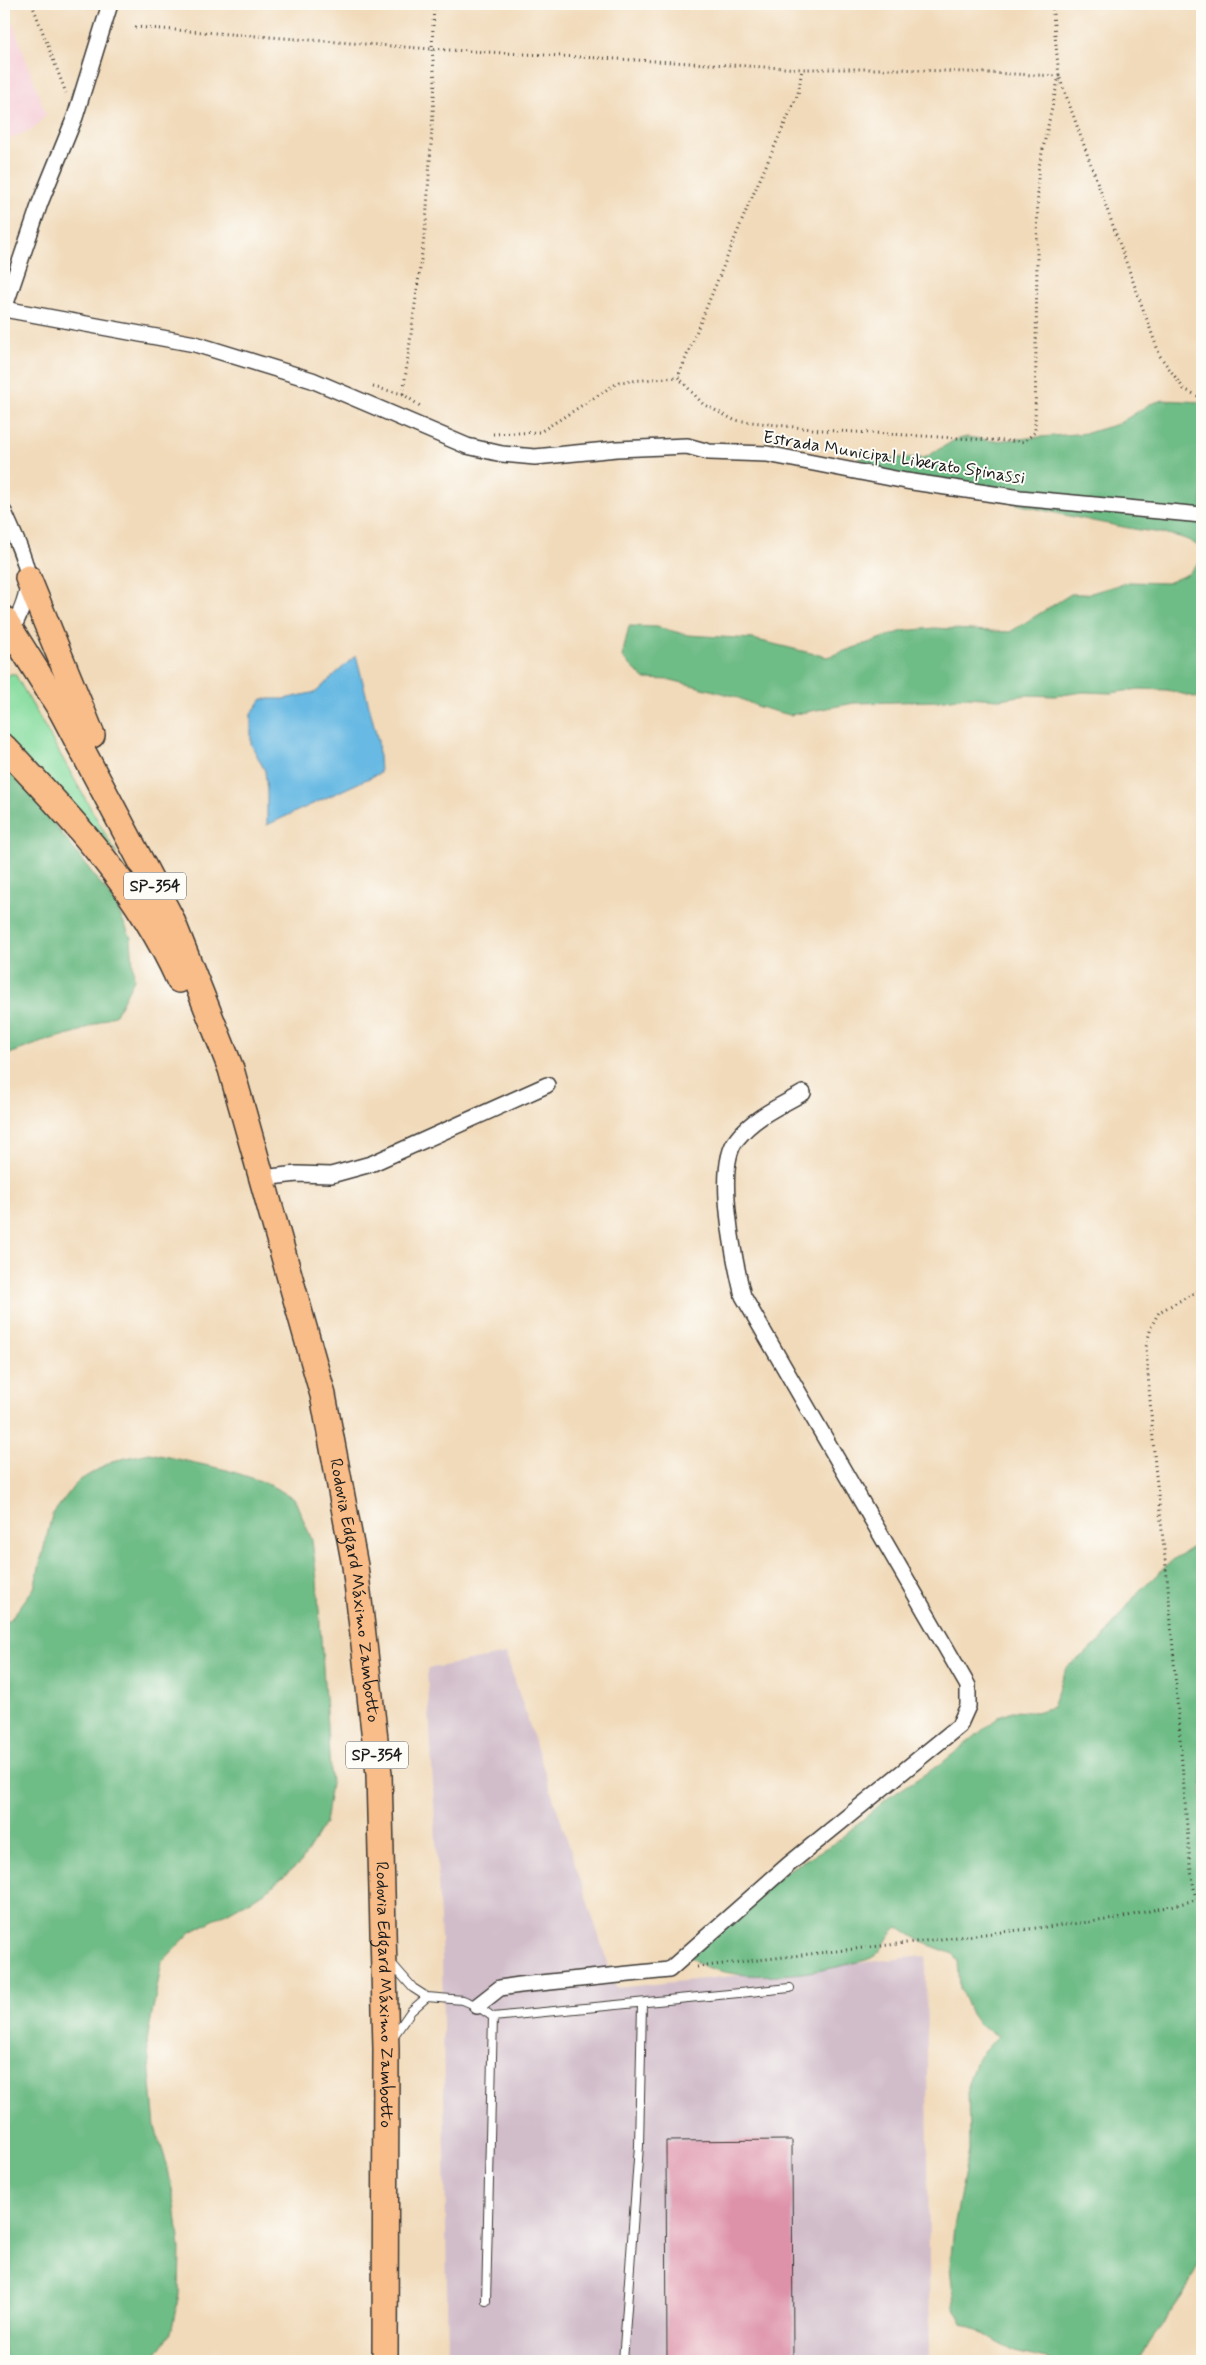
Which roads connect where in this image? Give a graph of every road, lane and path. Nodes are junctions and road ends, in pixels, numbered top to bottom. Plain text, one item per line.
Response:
1 (32, 4) edge
2 (110, 4) edge
3 (434, 4) edge
4 (1052, 4) edge
5 (135, 27) dead end
6 (432, 49) junction
7 (802, 70) junction
8 (1059, 76) junction
9 (75, 117) junction
10 (4, 309) edge
11 (678, 377) junction
12 (403, 394) junction
13 (350, 397) junction
14 (1202, 398) edge
15 (426, 411) dead end
16 (485, 434) dead end
17 (4, 512) edge
18 (1202, 515) edge
19 (28, 578) junction
20 (6, 630) edge
21 (4, 747) edge
22 (171, 918) junction
23 (547, 1086) dead end
24 (803, 1093) dead end
25 (260, 1169) junction
26 (1202, 1290) edge
27 (1202, 1899) edge
28 (1196, 1900) junction
29 (384, 1952) junction
30 (669, 1970) junction
31 (790, 1988) dead end
32 (427, 1997) junction
33 (642, 2004) junction
34 (477, 2006) junction
35 (493, 2017) junction
36 (386, 2049) junction
37 (486, 2301) dead end
38 (385, 2361) edge
39 (623, 2361) edge

1 - 9 path
2 - 9 street
3 - 6 path
4 - 8 path
5 - 6 path
6 - 7 path
6 - 12 path
7 - 8 path
7 - 11 path
8 - 11 path
8 - 14 path
9 - 10 street
10 - 13 street, Estrada Municipal Liberato Spinassi
11 - 16 path
12 - 13 path
12 - 15 path
13 - 18 street, Estrada Municipal Liberato Spinassi
17 - 19 street
19 - 20 street
19 - 22 main road
20 - 22 main road, Rodovia Edgard Máximo Zambotto / SP-354
21 - 25 main road, Rodovia Edgard Máximo Zambotto / SP-354
22 - 25 main road, Rodovia Edgard Máximo Zambotto / SP-354
23 - 25 street
24 - 30 street
25 - 29 main road, Rodovia Edgard Máximo Zambotto / SP-354
26 - 28 path
27 - 28 path
28 - 30 path
29 - 32 lane
29 - 36 main road, Rodovia Edgard Máximo Zambotto / SP-354
30 - 34 street
31 - 33 lane
32 - 34 lane
32 - 36 lane
33 - 35 lane
33 - 39 lane
34 - 35 lane
35 - 37 lane
36 - 38 main road, Rodovia Edgard Máximo Zambotto / SP-354

